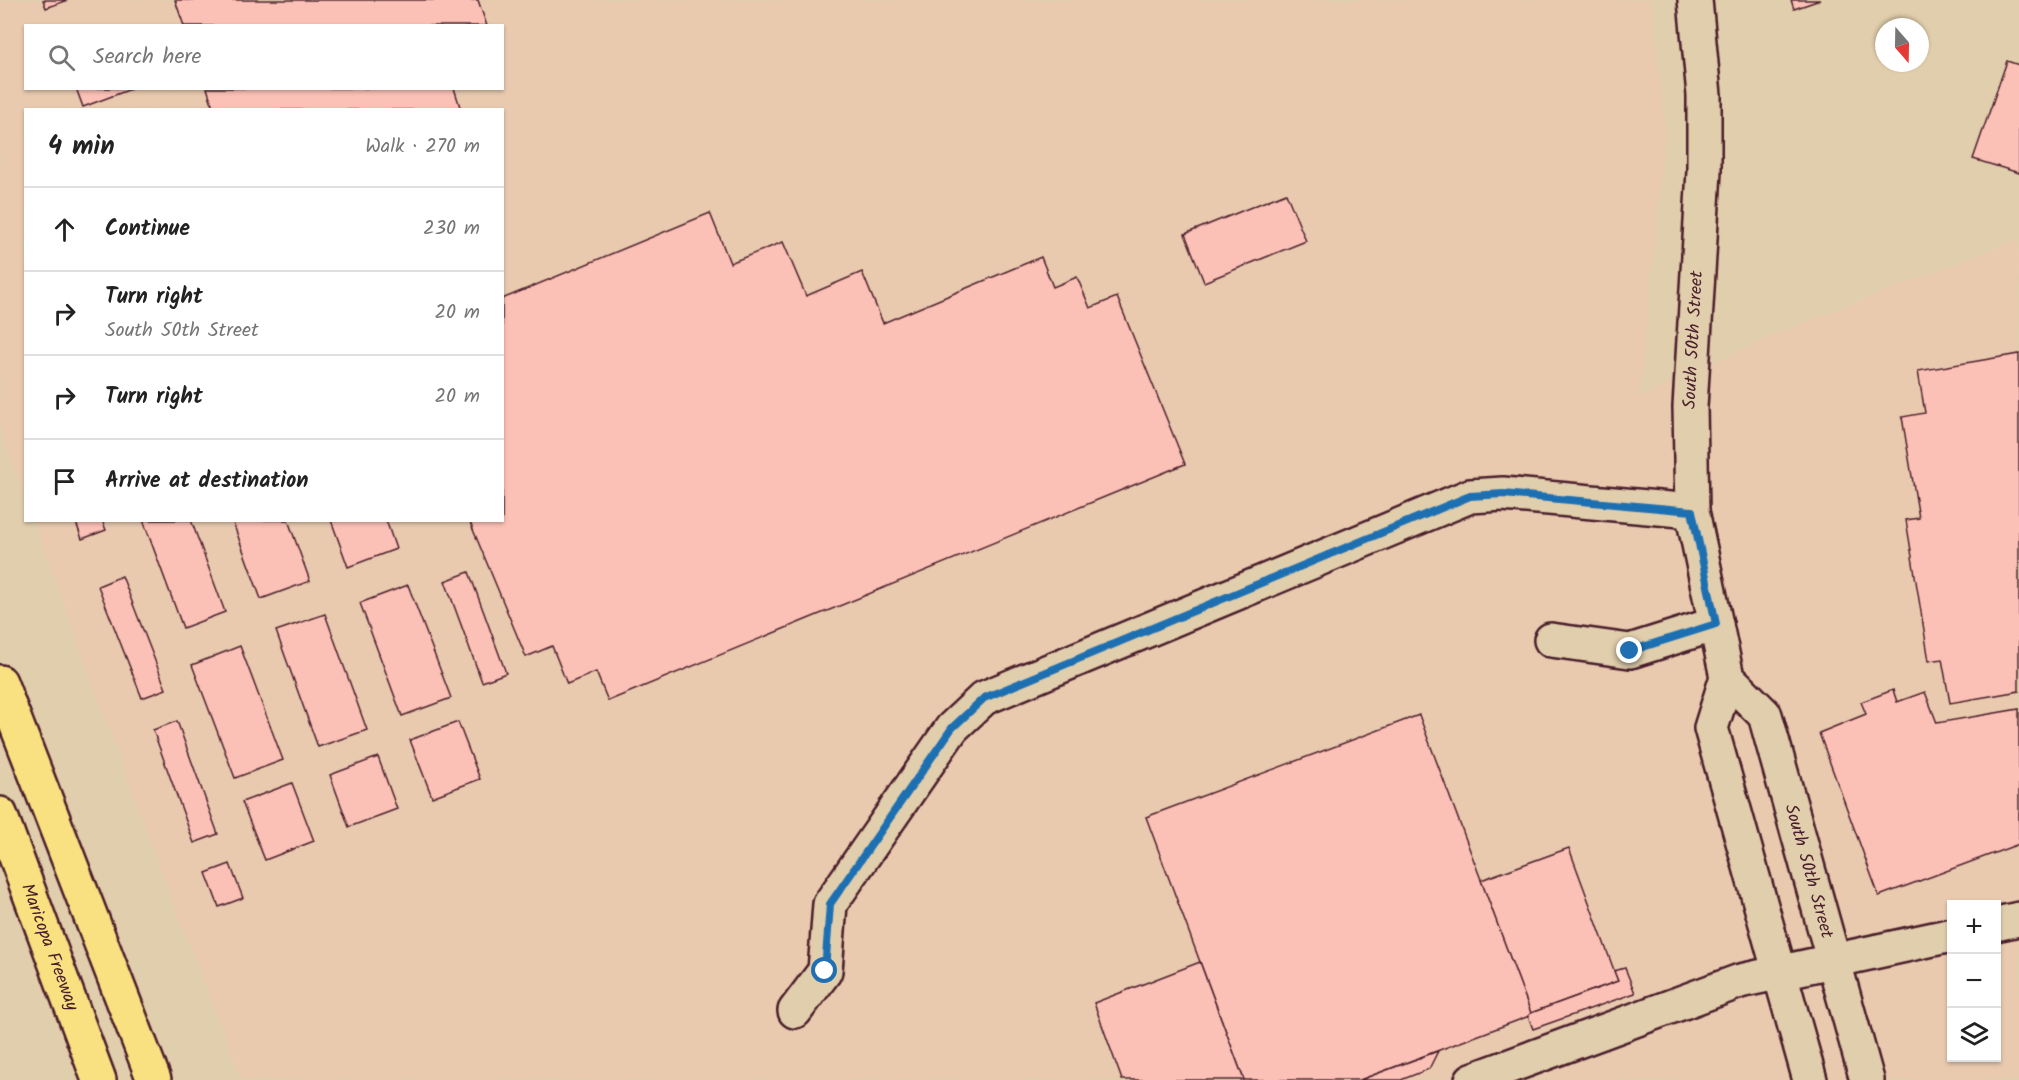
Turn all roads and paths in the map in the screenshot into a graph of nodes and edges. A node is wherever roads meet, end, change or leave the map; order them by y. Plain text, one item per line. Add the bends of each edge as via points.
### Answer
1 (1695, 0) edge
2 (1692, 511) junction
3 (1716, 624) junction
4 (1551, 640) dead end
5 (1727, 677) junction
6 (0, 682) edge
7 (0, 814) edge
8 (2019, 919) edge
9 (2001, 923) edge
10 (1947, 936) edge
11 (1835, 962) junction
12 (1780, 973) junction
13 (795, 1011) dead end
14 (99, 1080) edge
15 (154, 1080) edge
16 (1472, 1080) edge
17 (1810, 1080) edge
18 (1867, 1080) edge

1 - 2 street, South 50th Street via 1704,95 1704,149 1690,407
2 - 3 street, South 50th Street
2 - 13 street via 1503,494 1470,496 984,698 952,728 830,904 825,971
3 - 4 street via 1630,651
3 - 5 street, South 50th Street
5 - 11 street, South 50th Street via 1765,715
5 - 12 street, South 50th Street via 1711,728
6 - 15 highway
7 - 14 highway, Maricopa Freeway
8 - 9 street
10 - 11 street
11 - 12 street
11 - 18 street, South 50th Street
12 - 16 street via 1740,981
12 - 17 street, South 50th Street

